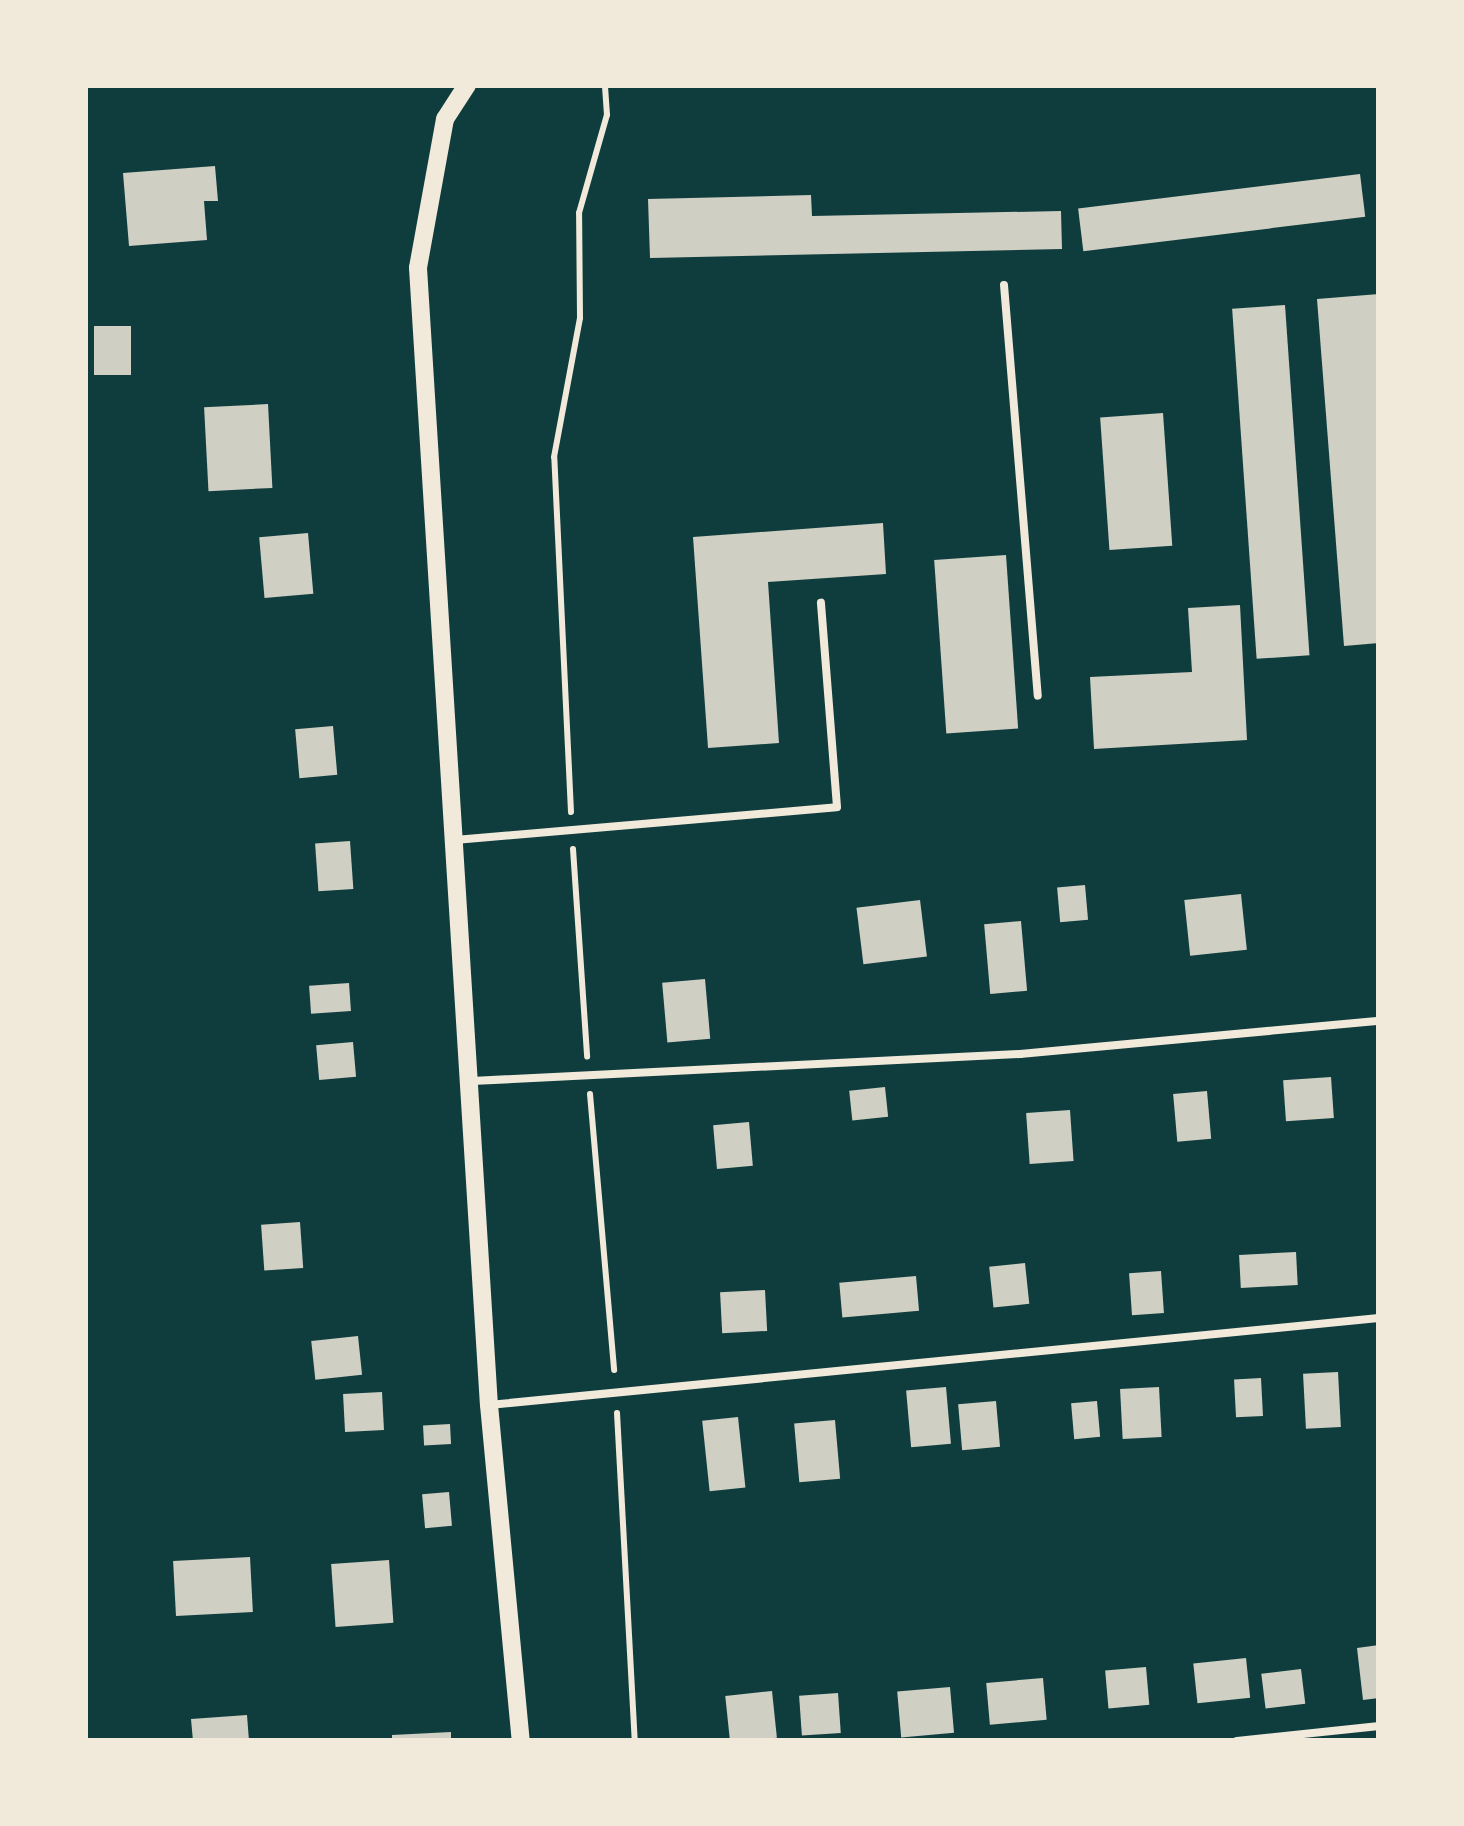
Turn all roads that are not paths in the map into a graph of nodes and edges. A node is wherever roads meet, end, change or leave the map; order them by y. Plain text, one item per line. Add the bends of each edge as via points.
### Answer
1 (467, 85) edge
2 (1004, 285) dead end
3 (822, 603) dead end
4 (1038, 696) dead end
5 (456, 840) junction
6 (1379, 1021) edge
7 (472, 1081) junction
8 (1379, 1318) edge
9 (489, 1405) junction
10 (1379, 1726) edge
11 (522, 1741) edge
12 (1237, 1741) edge

1 - 5 street via 444,119 418,268
2 - 4 lane
3 - 5 lane via 837,807
5 - 7 street
6 - 7 lane via 1020,1054
7 - 9 street
8 - 9 lane
9 - 11 street
10 - 12 lane

